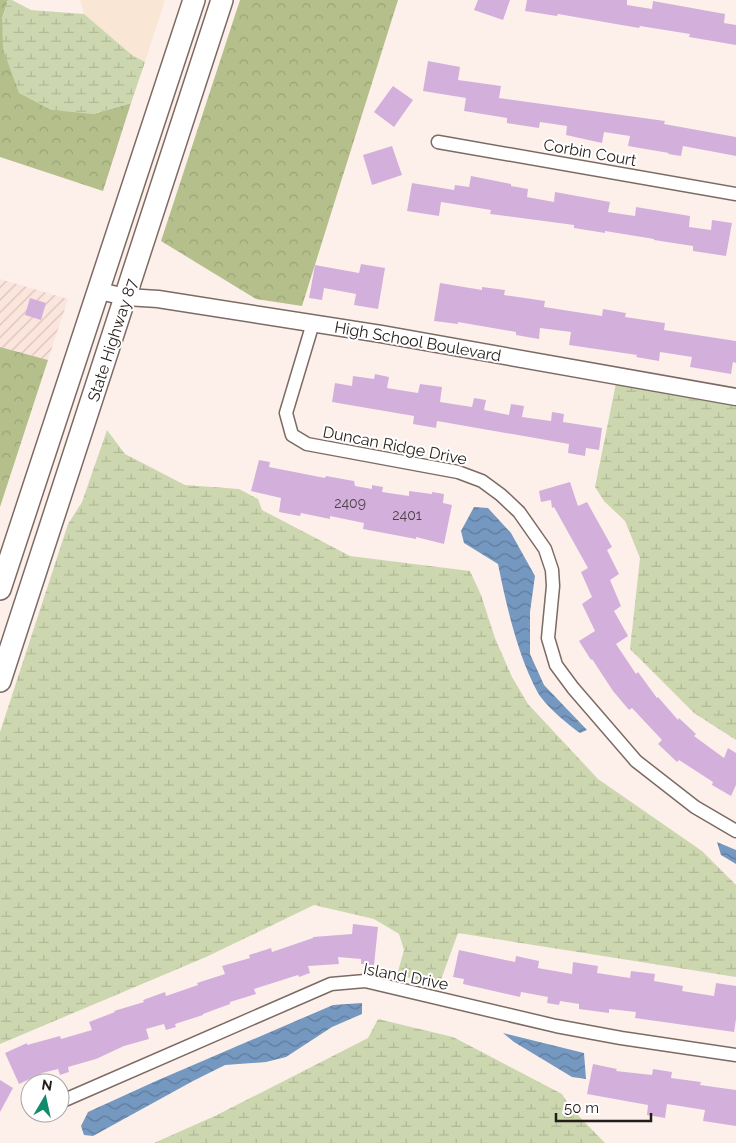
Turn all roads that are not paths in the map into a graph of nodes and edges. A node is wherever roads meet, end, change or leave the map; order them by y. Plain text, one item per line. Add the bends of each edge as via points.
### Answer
1 (194, 0) edge
2 (222, 0) edge
3 (438, 142) dead end
4 (736, 194) edge
5 (99, 291) junction
6 (126, 297) junction
7 (313, 323) junction
8 (736, 397) edge
9 (0, 589) edge
10 (0, 680) edge
11 (736, 831) edge
12 (736, 1055) edge
13 (70, 1098) edge

1 - 5 highway
2 - 6 highway, State Highway 87
3 - 4 street, Corbin Court
5 - 6 street, High School Boulevard
5 - 9 highway
6 - 7 street, High School Boulevard
6 - 10 highway, State Highway 87
7 - 8 street, High School Boulevard
7 - 11 street, Duncan Ridge Drive via 286,413 292,435 306,444 458,472 482,481 501,495 519,512 545,549 552,570 548,638 556,665 636,761 695,807
12 - 13 street, Island Drive via 556,1026 365,981 331,984

